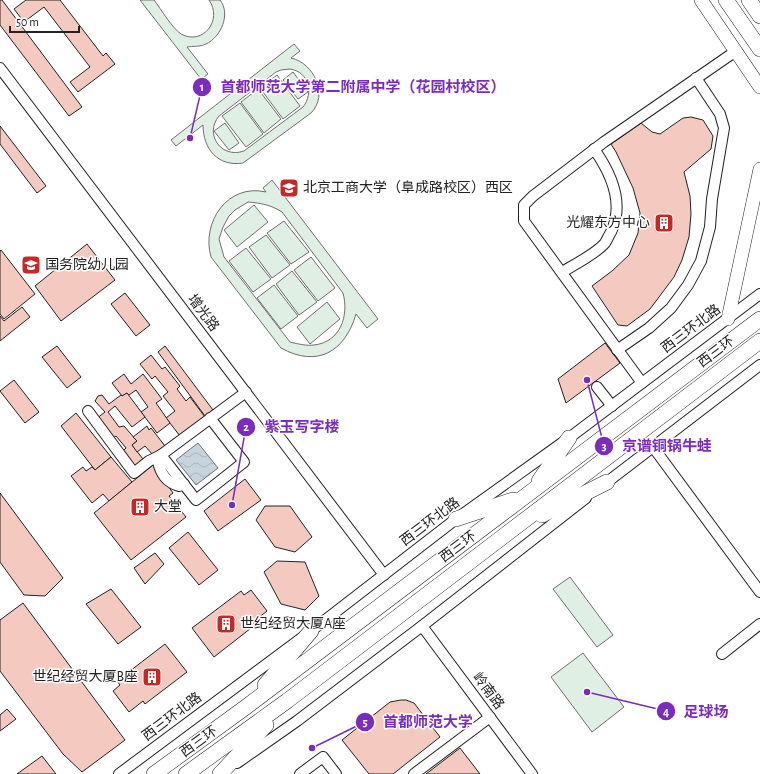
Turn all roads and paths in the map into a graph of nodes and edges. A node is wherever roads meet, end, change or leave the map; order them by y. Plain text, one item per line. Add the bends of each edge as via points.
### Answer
1 (726, 0) edge
2 (749, 0) edge
3 (703, 1) edge
4 (760, 16) edge
5 (760, 50) edge
6 (736, 51) junction
7 (0, 68) edge
8 (696, 78) junction
9 (760, 87) edge
10 (594, 149) junction
11 (760, 169) edge
12 (562, 272) junction
13 (760, 294) edge
14 (728, 319) junction
15 (760, 319) edge
16 (760, 341) edge
17 (617, 350) junction
18 (760, 365) edge
19 (642, 384) junction
20 (598, 387) dead end
21 (246, 392) junction
22 (612, 406) junction
23 (88, 411) dead end
24 (210, 418) junction
25 (569, 438) junction
26 (653, 447) junction
27 (162, 455) junction
28 (607, 482) junction
29 (528, 494) junction
30 (456, 519) junction
31 (507, 532) junction
32 (384, 575) junction
33 (760, 592) edge
34 (760, 624) edge
35 (422, 626) junction
36 (311, 631) junction
37 (722, 654) dead end
38 (287, 701) junction
39 (246, 707) junction
40 (490, 717) junction
41 (119, 774) edge
42 (154, 774) edge
43 (186, 774) edge
44 (221, 774) edge
45 (300, 774) edge
46 (336, 774) edge
47 (414, 774) edge
48 (532, 774) edge

1 - 5 highway
2 - 4 highway
3 - 6 main road
6 - 8 street
6 - 9 main road
7 - 21 street, 增光路
8 - 10 street
8 - 17 street via 720,114 724,128 710,226 701,261 671,308 649,328
10 - 12 street via 612,179 617,202 614,225 605,243
10 - 12 street via 524,205 524,221
11 - 14 main road
12 - 17 street
13 - 14 street, 西三环北路
14 - 19 street, 西三环北路
15 - 29 highway, 西三环
16 - 31 highway, 西三环
17 - 19 street
18 - 26 street
19 - 22 street, 西三环北路
20 - 22 street
21 - 24 street
21 - 32 street, 增光路
22 - 25 street, 西三环北路
23 - 27 street via 134,472
24 - 27 street
24 - 27 street via 244,462 196,500
25 - 29 highway
25 - 30 street, 西三环北路
26 - 28 street
26 - 33 street
28 - 31 highway
28 - 35 street
29 - 30 highway
29 - 39 highway, 西三环
30 - 32 street, 西三环北路
31 - 38 highway, 西三环
32 - 36 street, 西三环北路
34 - 37 street
35 - 40 street, 岭南路
35 - 44 street
36 - 39 highway
36 - 41 street, 西三环北路
38 - 43 highway, 西三环
38 - 44 highway
39 - 42 highway, 西三环
40 - 47 street
40 - 48 street, 岭南路
45 - 46 street via 323,757

